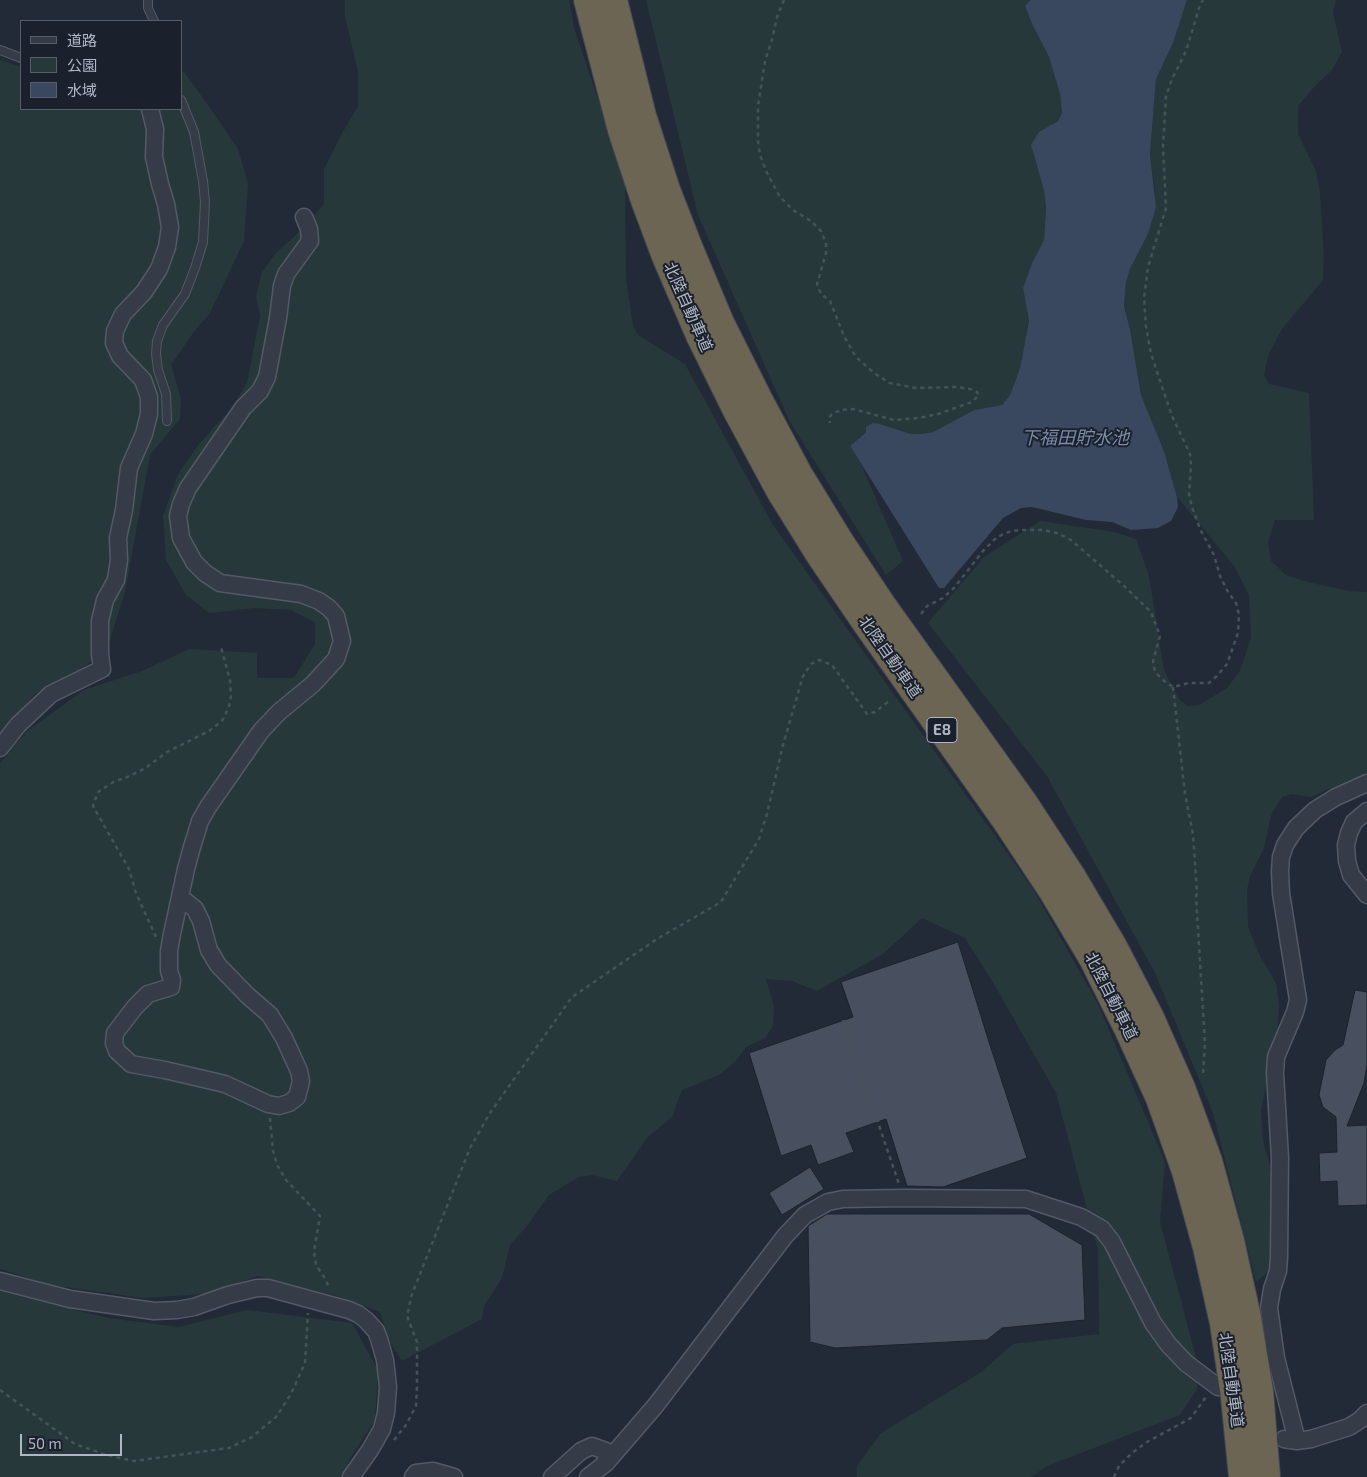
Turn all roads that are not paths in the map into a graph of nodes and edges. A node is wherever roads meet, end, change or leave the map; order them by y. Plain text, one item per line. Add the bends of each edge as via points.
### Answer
1 (148, 0) edge
2 (588, 0) edge
3 (613, 0) edge
4 (154, 20) edge
5 (0, 50) edge
6 (20, 58) edge
7 (182, 102) edge
8 (150, 110) edge
9 (304, 217) dead end
10 (167, 421) dead end
11 (0, 748) edge
12 (1367, 782) edge
13 (1367, 811) edge
14 (1367, 895) edge
15 (180, 897) junction
16 (0, 1281) edge
17 (1215, 1386) road end
18 (1367, 1413) edge
19 (606, 1463) junction
20 (351, 1477) edge
21 (413, 1477) edge
22 (454, 1477) edge
23 (552, 1477) edge
24 (588, 1477) edge
25 (1243, 1477) edge
26 (1266, 1477) edge

1 - 4 lane
2 - 25 highway, 北陸自動車道 / E8 via 622,130 645,200 700,335 737,410 780,490 821,556 1053,891 1093,958 1160,1098 1186,1171 1224,1323
3 - 26 highway, 北陸自動車道 / E8 via 642,116 666,190 688,249 758,400 839,541 1071,876 1150,1018 1181,1088 1208,1161 1247,1318 1259,1391
5 - 6 lane
7 - 10 lane via 194,132 203,181 203,242 185,294 163,325 157,341 156,354 166,394
8 - 11 street via 155,129 154,156 170,227 159,269 144,292 123,314 115,331 114,343 120,356 143,380 148,414 144,434 129,468 118,538 116,580 105,600 100,621 102,669 51,694 18,725
9 - 15 street via 310,241 286,274 282,286 267,377 188,488 178,516 181,538 194,562 205,573 220,583 301,594 319,601 336,616 342,641 336,659 261,731 208,807 200,821
12 - 18 street via 1315,810 1296,828 1281,857 1281,893 1298,1000 1276,1057 1279,1257 1269,1308 1290,1440 1311,1440 1348,1427
13 - 14 street via 1354,822 1346,845 1351,875
15 - 15 street via 195,909 218,965 278,1026 301,1082 297,1097 289,1103 268,1104 225,1084 130,1064 117,1051 115,1033 135,1007 148,994 171,987 169,951
16 - 20 street via 70,1299 154,1311 194,1307 228,1295 268,1288 348,1310 366,1320 376,1331 387,1373 386,1413 382,1429
17 - 19 street via 1168,1344 1112,1242 1102,1229 1081,1217 1026,1199 842,1199 828,1202 805,1215 779,1243 656,1405
19 - 23 street via 606,1450 592,1446 581,1451
19 - 24 street
21 - 22 street via 416,1473 433,1471

